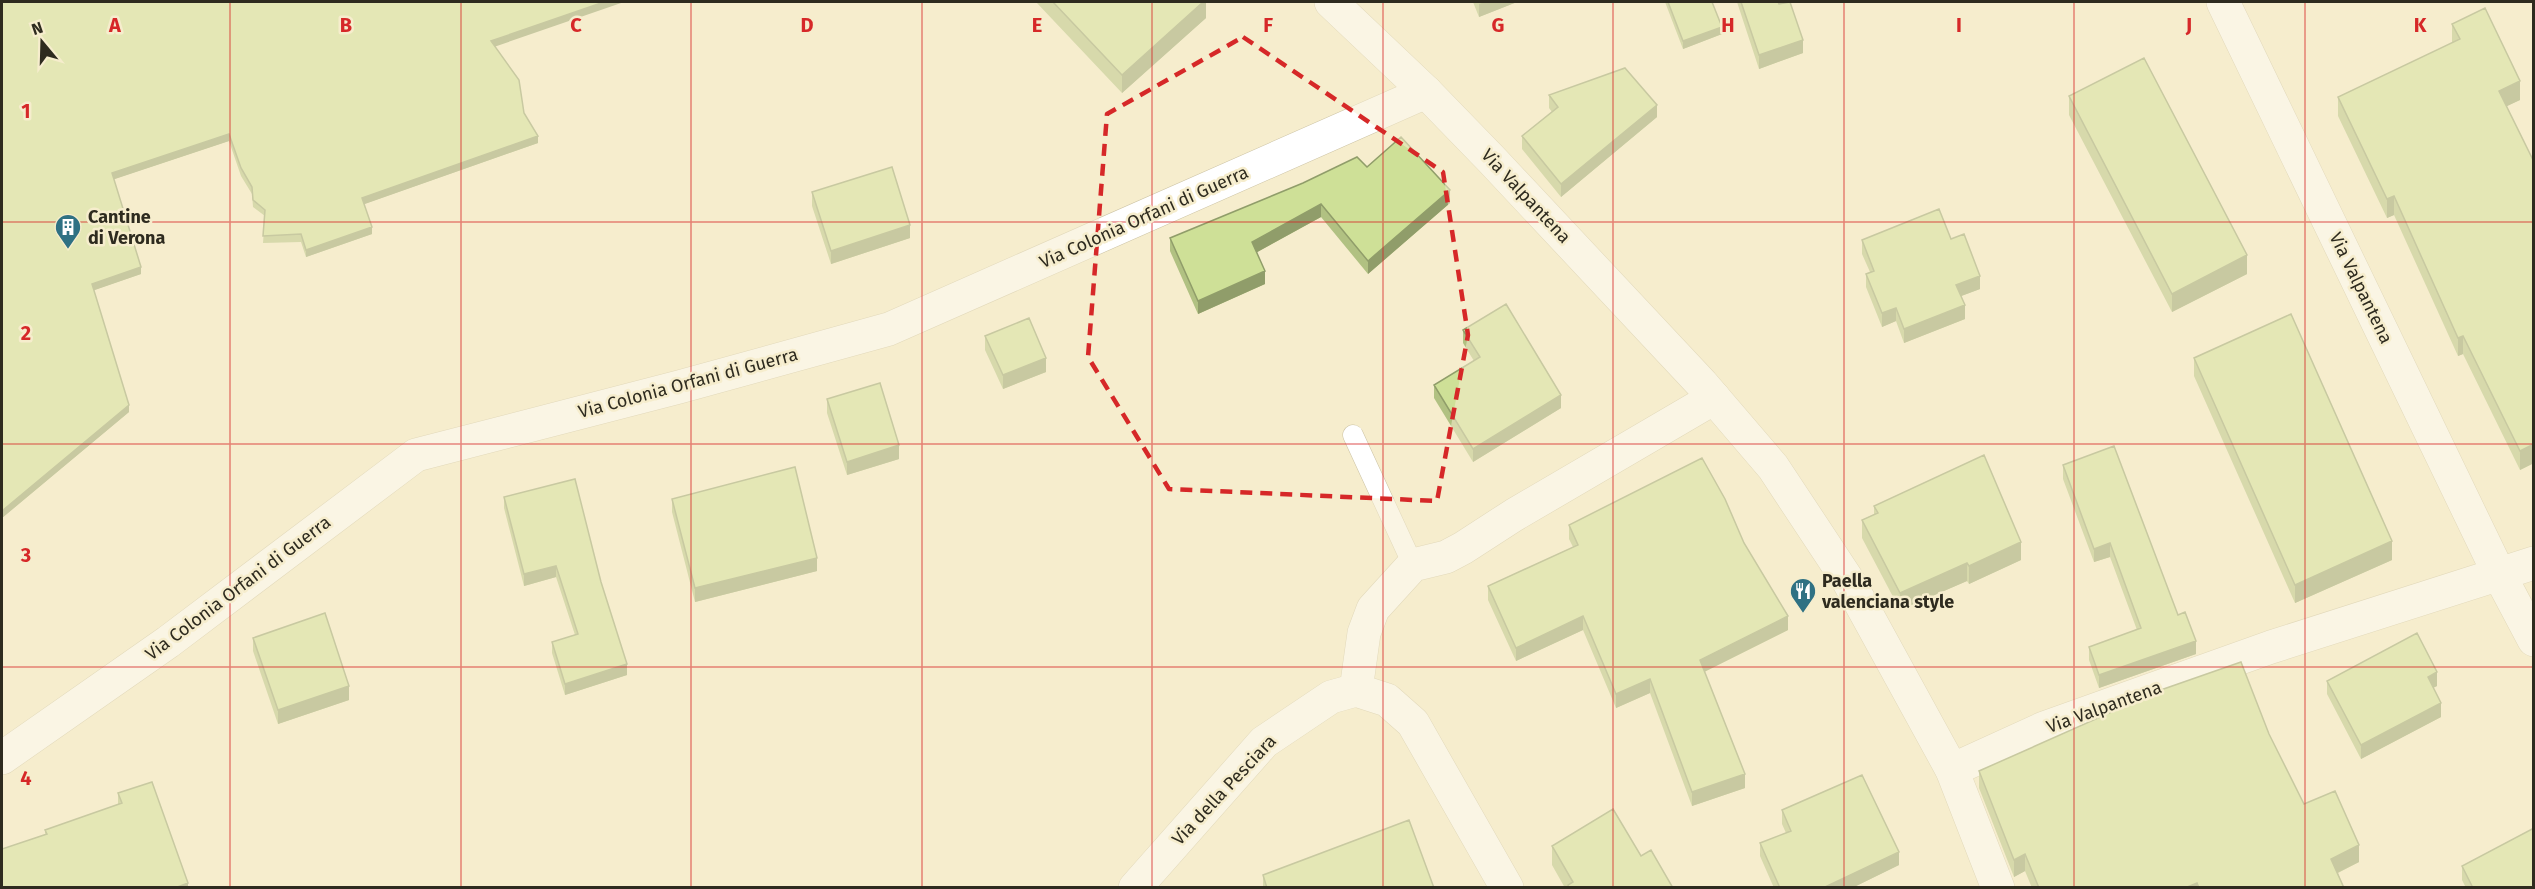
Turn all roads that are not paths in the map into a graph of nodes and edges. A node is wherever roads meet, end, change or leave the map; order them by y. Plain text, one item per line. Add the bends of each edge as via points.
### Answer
1 (1331, 2) edge
2 (2223, 2) edge
3 (1426, 92) junction
4 (1714, 398) junction
5 (1353, 435) dead end
6 (2534, 563) edge
7 (1413, 565) junction
8 (2499, 574) junction
9 (2534, 640) edge
10 (1356, 690) junction
11 (2, 758) edge
12 (1952, 770) junction
13 (1135, 888) edge
14 (1507, 888) edge
15 (1998, 888) edge

1 - 3 street, Via Valpantena
2 - 8 street, Via Valpantena
3 - 4 street, Via Valpantena
3 - 11 street, Via Colonia Orfani di Guerra via 888,329 416,455 168,642
4 - 7 street via 1463,548 1446,557
4 - 12 street, Via Valpantena via 1773,467 1849,582
5 - 7 lane
6 - 8 street, Via Valpantena
7 - 10 street via 1373,609 1364,633
8 - 9 street, Via Valpantena
8 - 12 street, Via Valpantena via 2271,647 2044,728
10 - 13 street, Via della Pesciara via 1331,697 1264,742
10 - 14 street via 1387,700 1413,723
12 - 15 street, Via Valpantena

